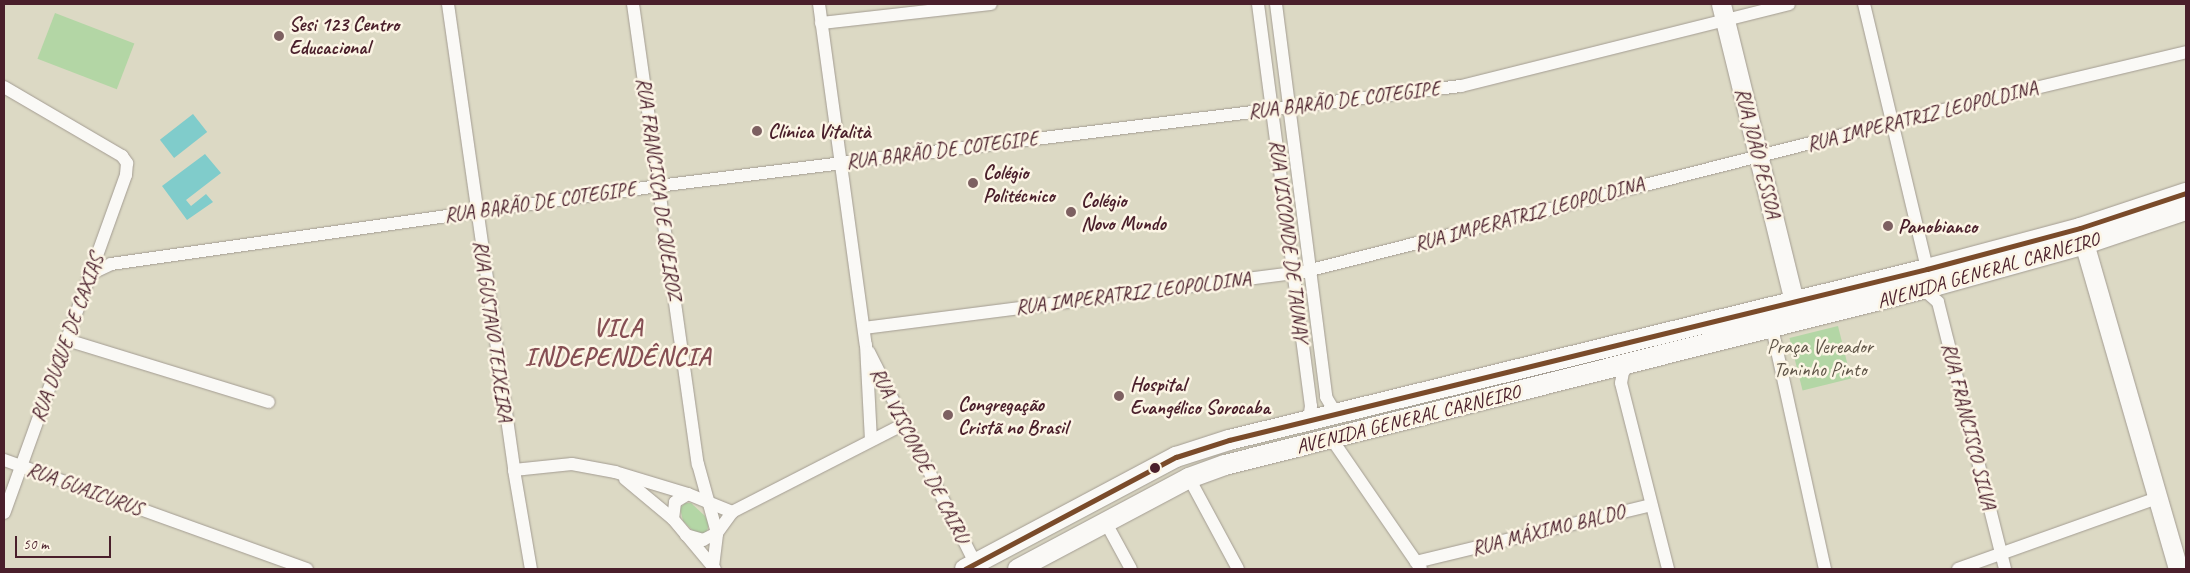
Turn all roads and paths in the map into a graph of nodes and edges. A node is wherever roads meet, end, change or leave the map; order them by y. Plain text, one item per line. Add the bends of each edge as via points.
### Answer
1 (448, 4) edge
2 (633, 4) edge
3 (819, 4) edge
4 (992, 4) edge
5 (1258, 4) edge
6 (1276, 4) edge
7 (1789, 4) edge
8 (1864, 4) edge
9 (1723, 12) edge
10 (821, 23) junction
11 (2186, 52) edge
12 (4, 87) edge
13 (1288, 106) junction
14 (1272, 108) junction
15 (1893, 122) junction
16 (1758, 156) junction
17 (841, 163) junction
18 (658, 186) junction
19 (2186, 193) edge
20 (2186, 210) edge
21 (476, 211) junction
22 (2082, 236) junction
23 (1927, 269) junction
24 (1309, 271) junction
25 (90, 274) junction
26 (1292, 274) junction
27 (1923, 289) junction
28 (1794, 302) junction
29 (1816, 316) junction
30 (864, 328) junction
31 (1772, 328) junction
32 (67, 340) junction
33 (866, 345) junction
34 (1630, 364) junction
35 (269, 402) dead end
36 (1335, 412) junction
37 (1309, 418) junction
38 (904, 424) junction
39 (1331, 438) junction
40 (872, 440) junction
41 (4, 460) edge
42 (698, 464) junction
43 (20, 466) junction
44 (514, 470) junction
45 (615, 472) junction
46 (1189, 478) junction
47 (688, 494) junction
48 (2157, 498) junction
49 (710, 504) junction
50 (1651, 505) junction
51 (4, 512) edge
52 (732, 512) junction
53 (673, 519) junction
54 (1106, 524) junction
55 (717, 533) junction
56 (686, 535) junction
57 (2001, 554) junction
58 (1418, 566) edge
59 (972, 567) edge
60 (306, 569) edge
61 (528, 569) edge
62 (709, 569) edge
63 (1018, 569) edge
64 (1131, 569) edge
65 (1238, 569) edge
66 (1668, 569) edge
67 (1825, 569) edge
68 (1958, 569) edge
69 (2005, 569) edge
70 (2178, 569) edge

1 - 21 street, RUA GUSTAVO TEIXEIRA
2 - 18 street, RUA FRANCISCA DE QUEIROZ
3 - 10 street, RUA VISCONDE DE CAIRU
4 - 10 street
5 - 14 street, RUA VISCONDE DE TAUNAY
6 - 13 street, RUA VISCONDE DE TAUNAY
7 - 9 street, RUA BARÃO DE COTEGIPE
8 - 15 street
9 - 13 street, RUA BARÃO DE COTEGIPE via 1461,86
9 - 16 street, RUA JOÃO PESSOA
10 - 17 street, RUA VISCONDE DE CAIRU
11 - 15 street, RUA IMPERATRIZ LEOPOLDINA
12 - 25 street, RUA DUQUE DE CAXIAS via 122,156 127,163 126,175
13 - 14 street, RUA BARÃO DE COTEGIPE
13 - 24 street, RUA VISCONDE DE TAUNAY
14 - 17 street, RUA BARÃO DE COTEGIPE
14 - 26 street, RUA VISCONDE DE TAUNAY
15 - 16 street, RUA IMPERATRIZ LEOPOLDINA
15 - 23 street
16 - 24 street, RUA IMPERATRIZ LEOPOLDINA
16 - 28 street, RUA JOÃO PESSOA
17 - 18 street, RUA BARÃO DE COTEGIPE
17 - 30 street, RUA VISCONDE DE CAIRU
18 - 21 street, RUA BARÃO DE COTEGIPE
18 - 42 street, RUA FRANCISCA DE QUEIROZ
19 - 22 main road, AVENIDA GENERAL CARNEIRO
20 - 22 main road, AVENIDA GENERAL CARNEIRO
21 - 25 street, RUA BARÃO DE COTEGIPE via 111,264
21 - 44 street, RUA GUSTAVO TEIXEIRA
22 - 23 main road, AVENIDA GENERAL CARNEIRO
22 - 27 main road, AVENIDA GENERAL CARNEIRO
22 - 48 street
23 - 28 main road, AVENIDA GENERAL CARNEIRO
24 - 26 street, RUA IMPERATRIZ LEOPOLDINA
24 - 36 street, RUA VISCONDE DE TAUNAY via 1327,400
25 - 32 street, RUA DUQUE DE CAXIAS
26 - 30 street, RUA IMPERATRIZ LEOPOLDINA
26 - 37 street, RUA VISCONDE DE TAUNAY via 1311,406
27 - 29 main road, AVENIDA GENERAL CARNEIRO
27 - 57 street, RUA FRANCISCO SILVA via 1938,302
28 - 29 street
28 - 36 main road, AVENIDA GENERAL CARNEIRO
29 - 31 main road, AVENIDA GENERAL CARNEIRO
30 - 33 street, RUA VISCONDE DE CAIRU
31 - 34 main road, AVENIDA GENERAL CARNEIRO
31 - 67 street
32 - 35 street
32 - 43 street, RUA DUQUE DE CAXIAS
33 - 38 street, RUA VISCONDE DE CAIRU
33 - 40 street, RUA VISCONDE DE CAIRU
34 - 39 main road, AVENIDA GENERAL CARNEIRO
34 - 50 street via 1623,372 1622,383
36 - 37 main road, AVENIDA GENERAL CARNEIRO
37 - 59 main road, AVENIDA GENERAL CARNEIRO via 1176,457
38 - 40 street
38 - 59 street, RUA VISCONDE DE CAIRU
39 - 46 main road, AVENIDA GENERAL CARNEIRO via 1224,465
39 - 58 street
40 - 52 street
41 - 43 street, RUA GUAICURUS
42 - 47 street, RUA FRANCISCA DE QUEIROZ via 696,480
42 - 49 street, RUA FRANCISCA DE QUEIROZ
43 - 51 street, RUA DUQUE DE CAXIAS
43 - 60 street, RUA GUAICURUS
44 - 45 street via 572,464
44 - 61 street, RUA GUSTAVO TEIXEIRA
45 - 47 street
45 - 53 street via 644,491
46 - 54 main road, AVENIDA GENERAL CARNEIRO
46 - 65 street
47 - 49 street
47 - 53 street via 675,502
48 - 57 street
48 - 70 street
49 - 52 street
49 - 55 street
50 - 58 street, RUA MÁXIMO BALDO
50 - 66 street
52 - 55 street
53 - 56 street
54 - 63 main road, AVENIDA GENERAL CARNEIRO
54 - 64 street
55 - 56 street via 703,540
55 - 62 street
56 - 62 street
57 - 68 street
57 - 69 street, RUA FRANCISCO SILVA

